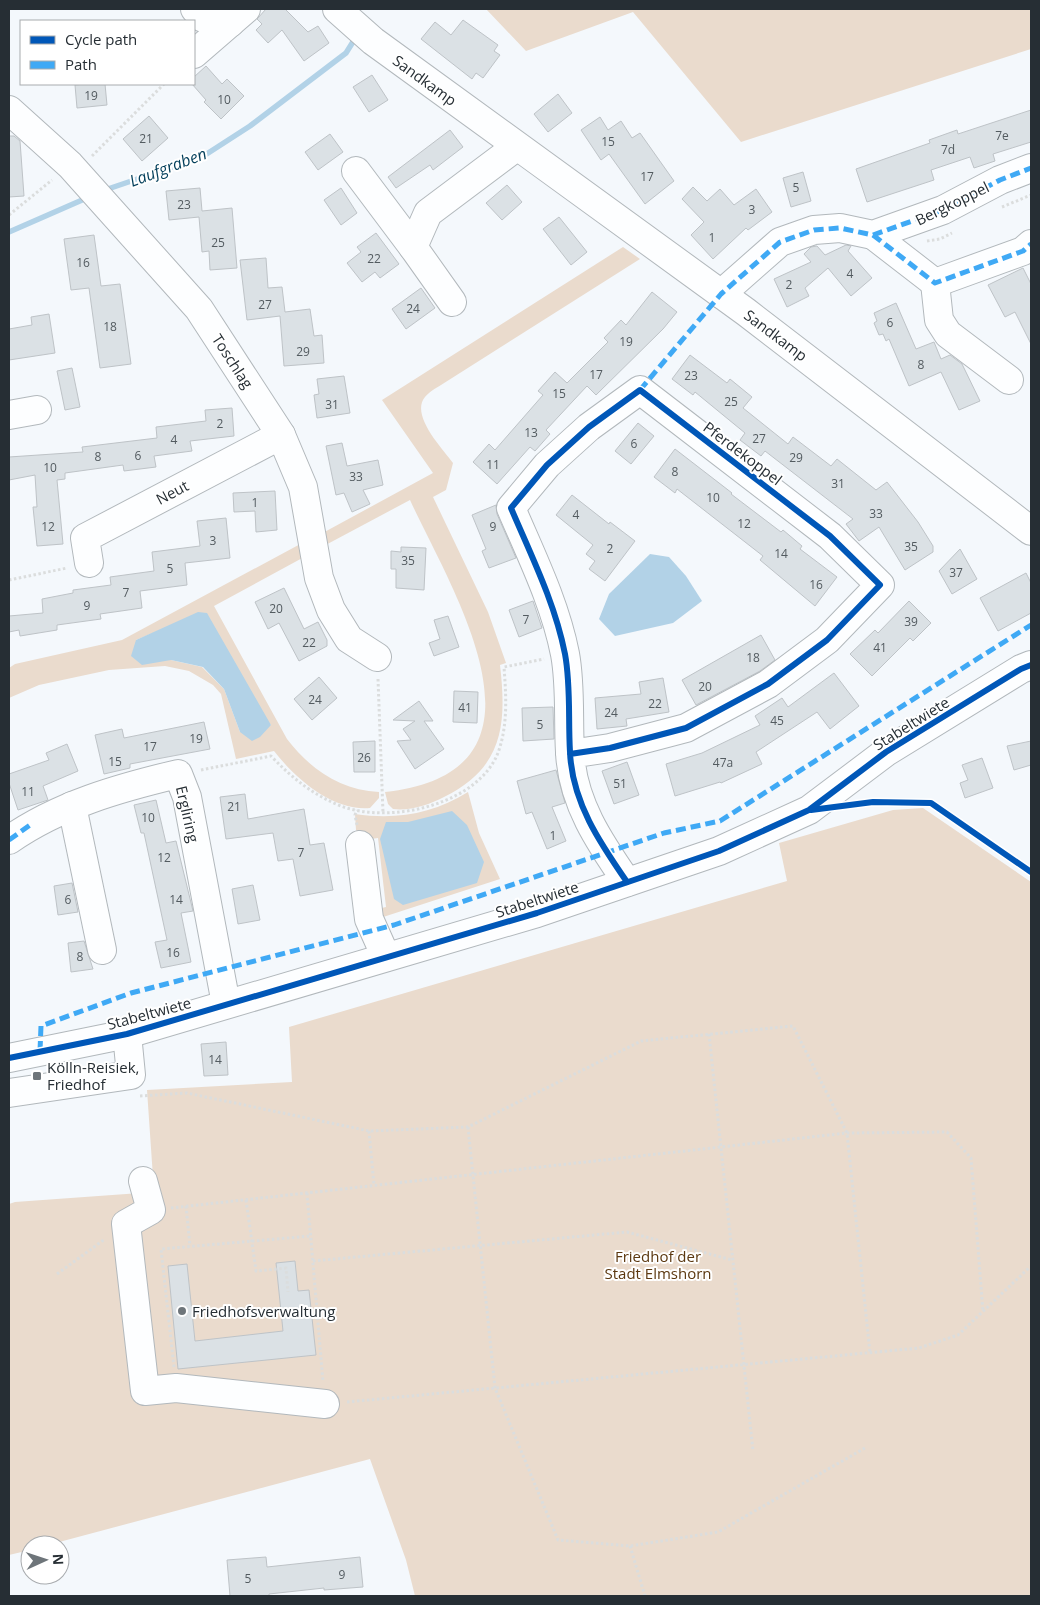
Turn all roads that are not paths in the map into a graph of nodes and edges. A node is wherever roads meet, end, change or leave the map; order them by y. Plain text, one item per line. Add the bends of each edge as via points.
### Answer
1 (195, 9) edge
2 (337, 9) edge
3 (238, 16) edge
4 (195, 53) edge
5 (9, 110) edge
6 (516, 147) junction
7 (1031, 168) edge
8 (356, 171) dead end
9 (873, 235) junction
10 (413, 247) junction
11 (1029, 251) edge
12 (935, 283) junction
13 (721, 294) junction
14 (452, 302) dead end
15 (1010, 380) dead end
16 (37, 410) dead end
17 (9, 415) edge
18 (281, 435) junction
19 (1031, 531) edge
20 (89, 563) road end
21 (377, 657) road end
22 (1031, 665) edge
23 (570, 754) junction
24 (72, 806) junction
25 (9, 840) edge
26 (360, 845) dead end
27 (627, 882) junction
28 (102, 950) dead end
29 (386, 957) junction
30 (226, 1004) junction
31 (126, 1034) junction
32 (9, 1058) edge
33 (9, 1093) edge
34 (143, 1182) dead end
35 (325, 1404) road end

1 - 3 street via 203,18
2 - 6 street, Sandkamp via 372,41
3 - 4 street
5 - 18 street, Toschlag via 84,181 199,309
6 - 10 street via 428,213
6 - 13 street, Sandkamp
7 - 9 street, Bergkoppel via 935,213
8 - 10 street
9 - 12 street
9 - 13 street via 840,228 814,230 780,242
10 - 14 street
11 - 12 street
12 - 15 street via 939,320 948,334
13 - 19 street, Sandkamp
16 - 17 street
18 - 20 street, Neut via 85,538
18 - 21 street, Toschlag via 303,487 319,578 331,610 349,639
22 - 27 street, Stabeltwiete via 886,752 809,810 719,851
23 - 23 street, Pferdekoppel via 610,748 686,728 768,684 827,640 880,585 830,536 640,390 589,427 547,465 511,508 557,621 565,655 570,703
23 - 27 street, Pferdekoppel via 574,783 586,818
24 - 25 street, Ergliring via 30,825
24 - 28 street
24 - 30 street, Ergliring via 132,785 178,774 187,797
26 - 29 street via 366,907
27 - 29 street, Stabeltwiete via 537,913
29 - 30 street, Stabeltwiete
30 - 31 street, Stabeltwiete
31 - 32 street, Stabeltwiete
31 - 33 street via 131,1075
34 - 35 street via 151,1210 126,1224 145,1391 176,1388

